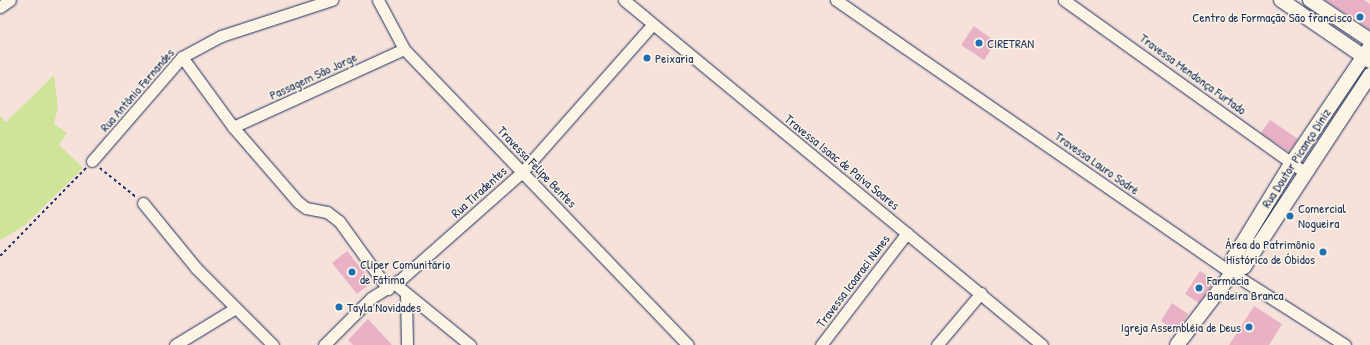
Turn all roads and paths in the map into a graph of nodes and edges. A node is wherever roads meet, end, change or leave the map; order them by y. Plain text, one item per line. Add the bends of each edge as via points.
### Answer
1 (10, 0) edge
2 (332, 0) edge
3 (378, 0) edge
4 (624, 0) edge
5 (836, 0) edge
6 (1064, 0) edge
7 (1281, 0) edge
8 (1310, 0) edge
9 (637, 5) edge
10 (0, 7) edge
11 (652, 25) junction
12 (1370, 40) edge
13 (404, 49) junction
14 (1368, 54) edge
15 (182, 57) junction
16 (1370, 75) edge
17 (233, 127) junction
18 (92, 161) junction
19 (1291, 164) junction
20 (522, 172) junction
21 (1304, 172) junction
22 (143, 203) joint
23 (907, 233) junction
24 (0, 256) edge
25 (1232, 273) junction
26 (391, 286) junction
27 (981, 293) junction
28 (406, 296) junction
29 (234, 309) junction
30 (175, 345) edge
31 (273, 345) edge
32 (324, 345) edge
33 (407, 345) edge
34 (470, 345) edge
35 (688, 345) edge
36 (821, 345) edge
37 (937, 345) edge
38 (1042, 345) edge
39 (1177, 345) edge
40 (1345, 345) edge

1 - 10 street
2 - 15 street, Rua Antônio Fernandes via 221,36
3 - 13 street, Travessa Felipe Bentes
4 - 9 street, Travessa Isaac de Paiva Soares
5 - 25 street, Travessa Lauro Sodré
6 - 19 street, Travessa Mendonça Furtado via 1208,100
7 - 14 street
8 - 12 street
9 - 11 street, Travessa Isaac de Paiva Soares
11 - 20 street, Rua Tiradentes
11 - 23 street, Travessa Isaac de Paiva Soares
13 - 17 street, Passagem São Jorge
13 - 20 street, Travessa Felipe Bentes
14 - 19 street, Rua Doutor Picanço Diniz
15 - 17 street
15 - 18 street, Rua Antônio Fernandes
16 - 21 street, Rua Doutor Picanço Diniz
17 - 26 street via 303,207 327,212 348,230
18 - 22 path
18 - 24 path
19 - 21 street, Travessa Mendonça Furtado
19 - 25 street, Rua Doutor Picanço Diniz via 1233,259
20 - 26 street, Rua Tiradentes
20 - 35 street, Travessa Felipe Bentes
21 - 25 street, Rua Doutor Picanço Diniz via 1244,267
22 - 29 street
23 - 27 street, Travessa Isaac de Paiva Soares
23 - 36 street, Travessa Icoaraci Nunes
25 - 39 street, Rua Doutor Picanço Diniz
25 - 40 street, Travessa Lauro Sodré
26 - 28 street
26 - 32 street, Rua Tiradentes via 371,298
27 - 37 street
27 - 38 street, Travessa Isaac de Paiva Soares
28 - 33 street
28 - 34 street
29 - 30 street
29 - 31 street

